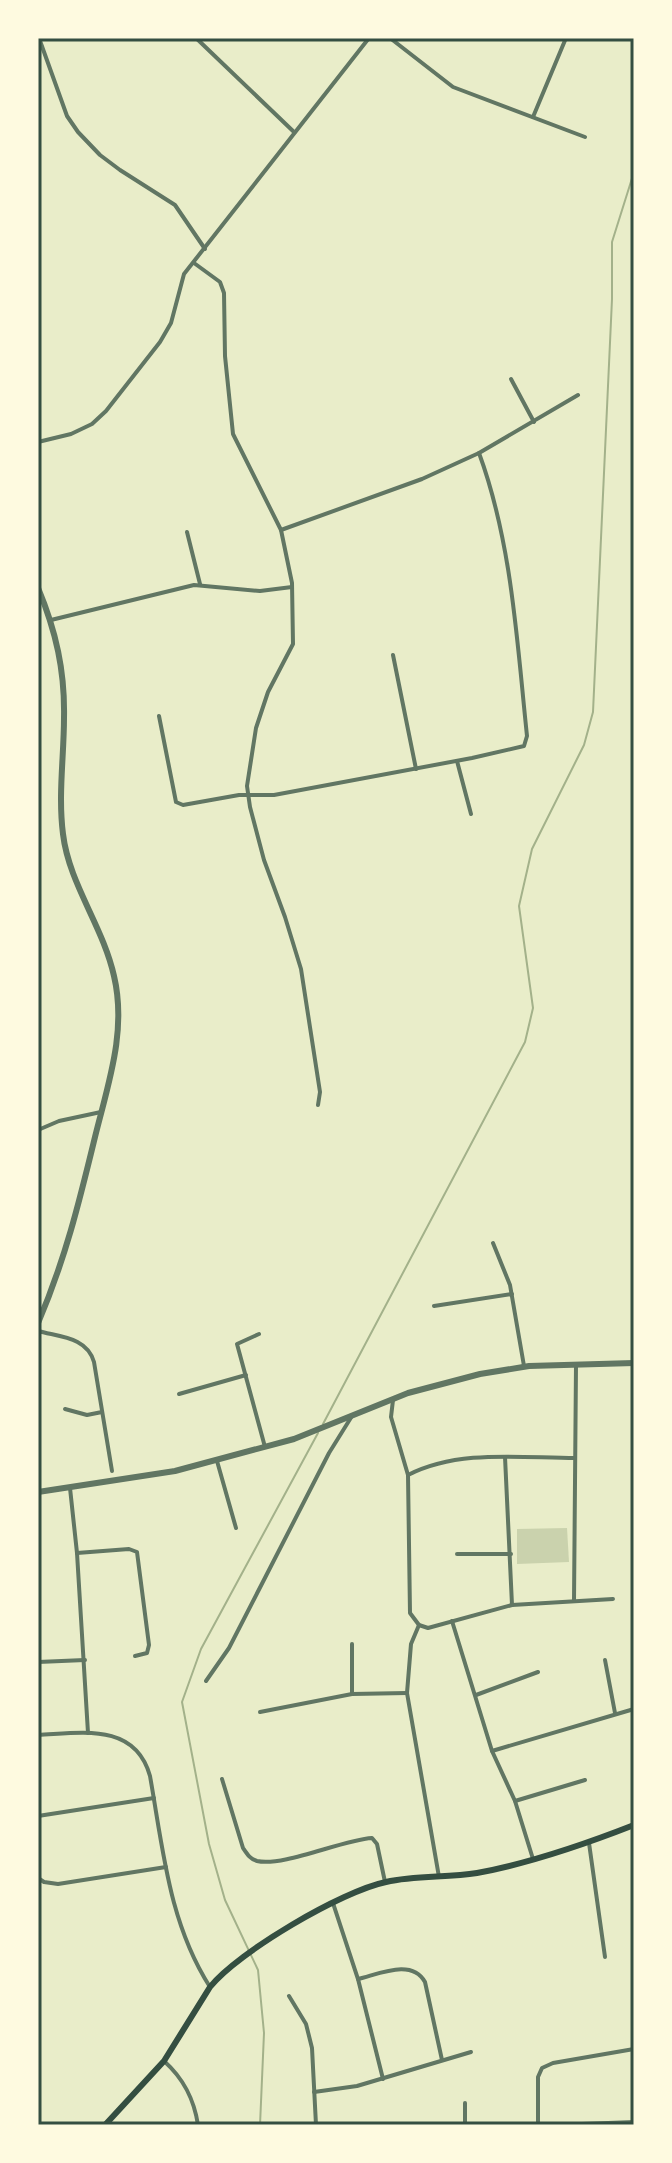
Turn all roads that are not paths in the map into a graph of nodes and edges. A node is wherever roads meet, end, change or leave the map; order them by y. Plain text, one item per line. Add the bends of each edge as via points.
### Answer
1 (39, 38) edge
2 (196, 38) edge
3 (369, 38) edge
4 (390, 38) edge
5 (566, 38) edge
6 (533, 118) junction
7 (294, 132) junction
8 (585, 137) dead end
9 (205, 249) junction
10 (194, 263) junction
11 (511, 379) dead end
12 (578, 395) dead end
13 (534, 422) junction
14 (38, 442) edge
15 (479, 453) junction
16 (281, 530) junction
17 (187, 532) dead end
18 (200, 585) junction
19 (292, 587) junction
20 (38, 588) edge
21 (51, 620) junction
22 (393, 655) dead end
23 (159, 716) dead end
24 (457, 761) junction
25 (416, 769) junction
26 (248, 794) junction
27 (471, 814) dead end
28 (318, 1105) dead end
29 (101, 1112) junction
30 (38, 1130) edge
31 (493, 1243) dead end
32 (512, 1294) junction
33 (434, 1306) dead end
34 (38, 1323) edge
35 (38, 1331) edge
36 (259, 1334) dead end
37 (576, 1363) junction
38 (634, 1363) edge
39 (524, 1366) junction
40 (246, 1375) junction
41 (179, 1394) dead end
42 (393, 1400) junction
43 (65, 1409) dead end
44 (102, 1412) junction
45 (349, 1418) junction
46 (265, 1447) junction
47 (505, 1457) junction
48 (575, 1458) junction
49 (217, 1460) junction
50 (112, 1471) dead end
51 (408, 1475) junction
52 (70, 1488) junction
53 (38, 1492) edge
54 (236, 1528) dead end
55 (77, 1553) junction
56 (457, 1554) dead end
57 (511, 1554) junction
58 (613, 1599) dead end
59 (573, 1601) junction
60 (512, 1605) junction
61 (452, 1621) junction
62 (419, 1625) junction
63 (352, 1644) dead end
64 (135, 1656) dead end
65 (85, 1660) junction
66 (605, 1660) dead end
67 (38, 1662) edge
68 (538, 1672) dead end
69 (206, 1681) dead end
70 (407, 1693) junction
71 (352, 1694) junction
72 (476, 1695) junction
73 (634, 1709) edge
74 (260, 1712) dead end
75 (615, 1713) junction
76 (88, 1733) junction
77 (38, 1735) edge
78 (492, 1751) junction
79 (222, 1779) dead end
80 (585, 1780) dead end
81 (154, 1798) junction
82 (515, 1801) junction
83 (38, 1816) edge
84 (634, 1825) edge
85 (589, 1843) junction
86 (533, 1859) junction
87 (166, 1867) junction
88 (439, 1877) junction
89 (38, 1878) edge
90 (385, 1882) junction
91 (333, 1903) junction
92 (605, 1957) dead end
93 (358, 1979) junction
94 (210, 1987) junction
95 (289, 1996) dead end
96 (634, 2049) edge
97 (471, 2052) dead end
98 (442, 2060) junction
99 (164, 2061) junction
100 (383, 2079) junction
101 (314, 2092) junction
102 (465, 2103) dead end
103 (634, 2122) edge
104 (105, 2125) edge
105 (198, 2125) edge
106 (316, 2125) edge
107 (465, 2125) edge
108 (538, 2125) edge
109 (556, 2125) edge

1 - 9 street via 67,116 78,132 110,163 175,205
2 - 7 street
3 - 7 street
4 - 6 street via 453,87
5 - 6 street
6 - 8 street
7 - 9 street
9 - 10 street
10 - 14 street via 184,274 171,323 160,342 106,411 71,434
10 - 16 street via 220,282 224,293 233,434
11 - 13 street
12 - 13 street
13 - 15 street
15 - 16 street
15 - 24 street via 497,509 515,616 527,742
16 - 19 street
17 - 18 street
18 - 19 street via 260,591
18 - 21 street
19 - 26 street via 293,644 256,728
20 - 21 street
21 - 29 street via 63,681 65,850 107,949 121,1009
22 - 25 street
23 - 26 street via 178,804
24 - 25 street
24 - 27 street
25 - 26 street via 274,795
26 - 28 street via 301,969
29 - 30 street
29 - 34 street via 61,1269
31 - 32 street
32 - 33 street
32 - 39 street
35 - 44 street via 89,1349
36 - 40 street via 237,1344
37 - 38 street
37 - 39 street
37 - 48 street
39 - 42 street via 433,1385
40 - 41 street
40 - 46 street
42 - 45 street
42 - 51 street via 391,1417
43 - 44 street via 87,1415
44 - 50 street
45 - 46 street
45 - 69 street via 229,1648
46 - 49 street
47 - 48 street
47 - 51 street via 446,1461
47 - 57 street
48 - 59 street
49 - 52 street
49 - 54 street
51 - 62 street via 410,1613
52 - 53 street
52 - 55 street
55 - 64 street via 137,1552 149,1650
55 - 65 street
56 - 57 street
57 - 60 street
58 - 59 street
59 - 60 street
60 - 61 street
61 - 62 street via 428,1628
61 - 72 street
62 - 70 street via 411,1644
63 - 71 street
65 - 67 street
65 - 76 street
66 - 75 street
68 - 72 street
70 - 71 street
70 - 88 street
71 - 74 street
72 - 78 street
73 - 75 street
75 - 78 street
76 - 77 street
76 - 81 street via 119,1738 133,1747 145,1762
78 - 82 street
79 - 90 street via 250,1858 287,1858 372,1838
80 - 82 street
81 - 83 street
81 - 87 street
82 - 86 street
84 - 85 main road
85 - 86 main road
85 - 92 street
86 - 88 main road
87 - 89 street via 58,1884
87 - 94 street via 178,1924
88 - 90 main road
90 - 91 main road
91 - 93 street
91 - 94 main road via 232,1965
93 - 98 street via 407,1968 420,1974
93 - 100 street
94 - 99 main road
95 - 101 street via 306,2024
96 - 108 street via 542,2068
97 - 98 street
98 - 100 street
99 - 104 main road
99 - 105 street via 193,2101
100 - 101 street
101 - 106 street
102 - 107 street
103 - 109 street

